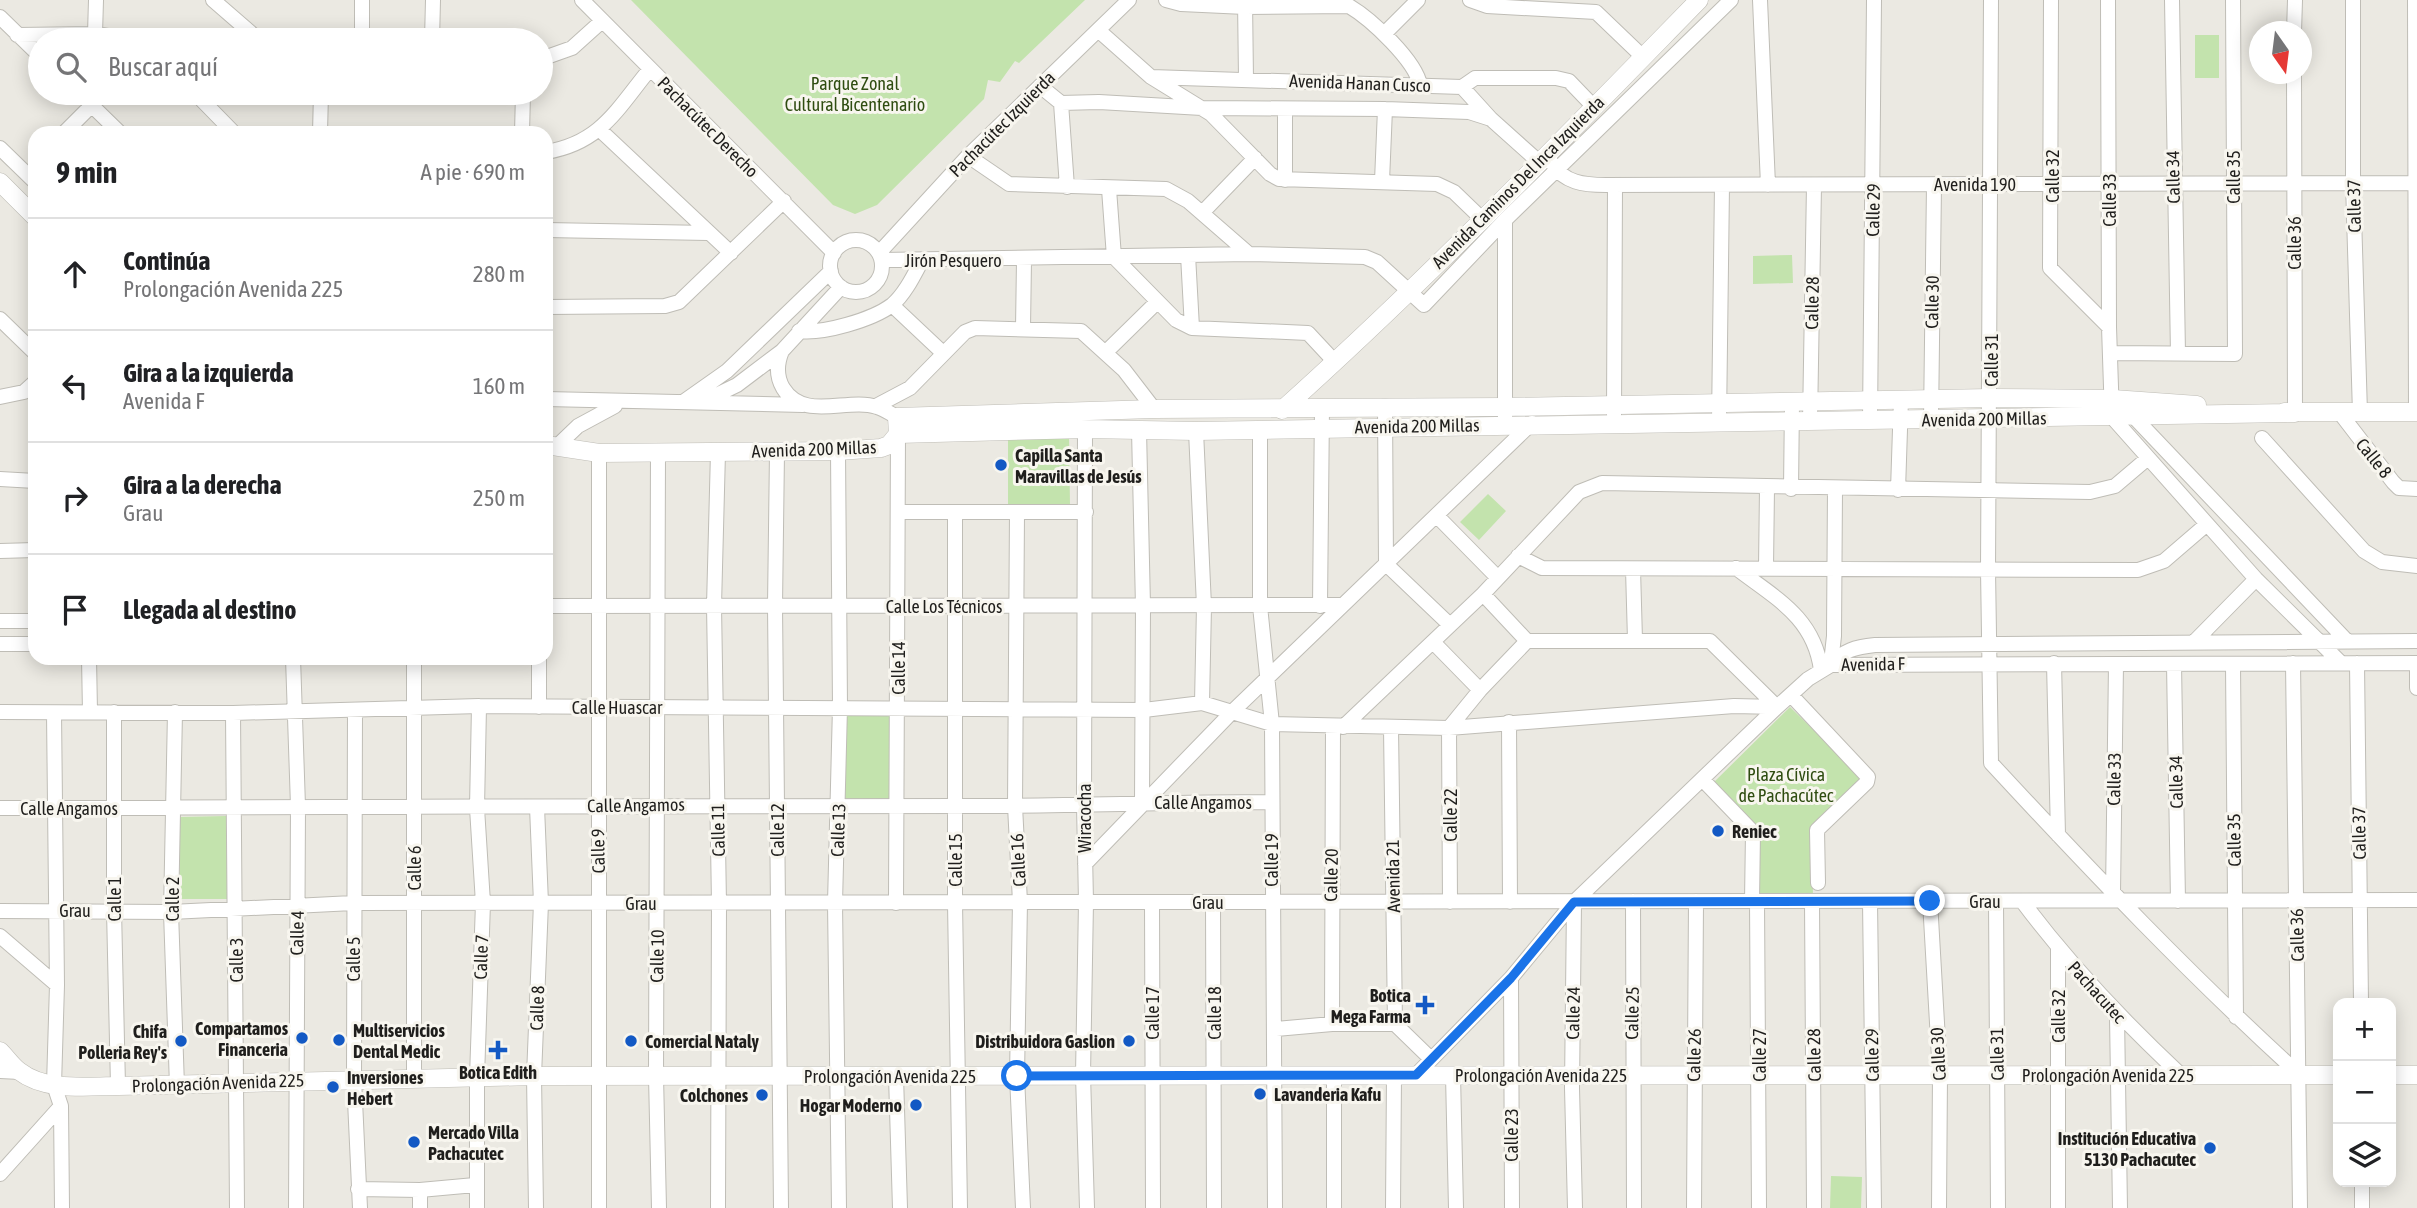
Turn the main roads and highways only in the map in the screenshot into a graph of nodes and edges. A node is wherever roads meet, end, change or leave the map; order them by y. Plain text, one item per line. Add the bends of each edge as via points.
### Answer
1 (1699, 0) edge
2 (0, 182) edge
3 (28, 210) edge
4 (1284, 408) junction
5 (2112, 408) junction
6 (2416, 412) edge
7 (2295, 413) junction
8 (1505, 416) junction
9 (897, 426) junction
10 (1260, 429) junction
11 (553, 447) edge
12 (0, 1051) edge
13 (2417, 1074) edge
14 (2333, 1075) edge
15 (2396, 1075) edge

1 - 4 main road, Avenida Caminos Del Inca Izquierda
2 - 3 main road
4 - 8 main road via 1385,406
4 - 9 main road via 1154,409
4 - 10 main road, Avenida Caminos Del Inca Izquierda
5 - 7 main road, Avenida 200 Millas
5 - 7 main road, Avenida 200 Millas via 2134,417
5 - 8 main road, Avenida 200 Millas via 1991,418 1801,422 1532,423
5 - 8 main road, Avenida 200 Millas via 1990,398 1901,399 1549,406
6 - 7 main road, Avenida 200 Millas
8 - 10 main road, Avenida 200 Millas via 1385,427
9 - 10 main road, Avenida 200 Millas
9 - 11 main road, Avenida 200 Millas via 889,445 838,451 599,453
12 - 14 main road, Prolongación Avenida 225 via 20,1072 54,1085 118,1086 534,1076
13 - 15 main road

